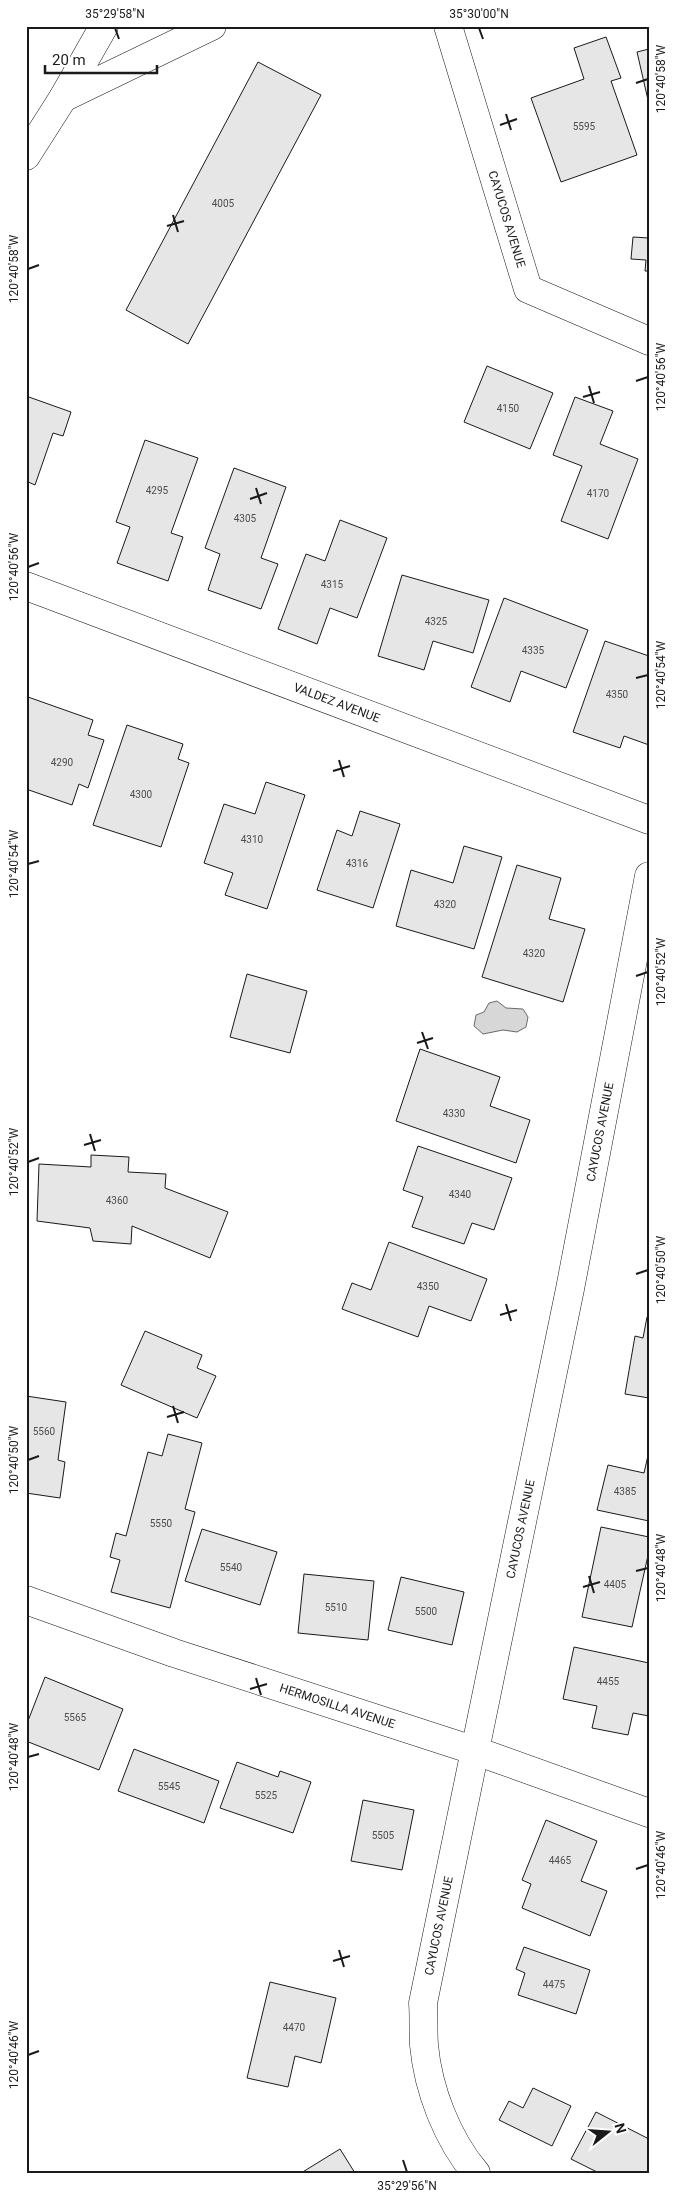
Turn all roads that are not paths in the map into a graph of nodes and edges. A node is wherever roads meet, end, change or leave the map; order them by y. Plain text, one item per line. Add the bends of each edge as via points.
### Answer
1 (104, 26) edge
2 (212, 26) edge
3 (448, 26) edge
4 (63, 98) junction
5 (26, 156) edge
6 (649, 341) edge
7 (26, 586) edge
8 (649, 820) edge
9 (649, 876) edge
10 (26, 1600) edge
11 (476, 1751) junction
12 (649, 1813) edge
13 (476, 2173) edge

1 - 4 street
2 - 4 street
3 - 6 street, CAYUCOS AVENUE via 528,289
4 - 5 street
7 - 8 street, VALDEZ AVENUE
9 - 11 street, CAYUCOS AVENUE via 570,1289
10 - 11 street, HERMOSILLA AVENUE via 174,1654
11 - 12 street, HERMOSILLA AVENUE
11 - 13 street, CAYUCOS AVENUE via 424,2003 424,2046 433,2088 448,2128

